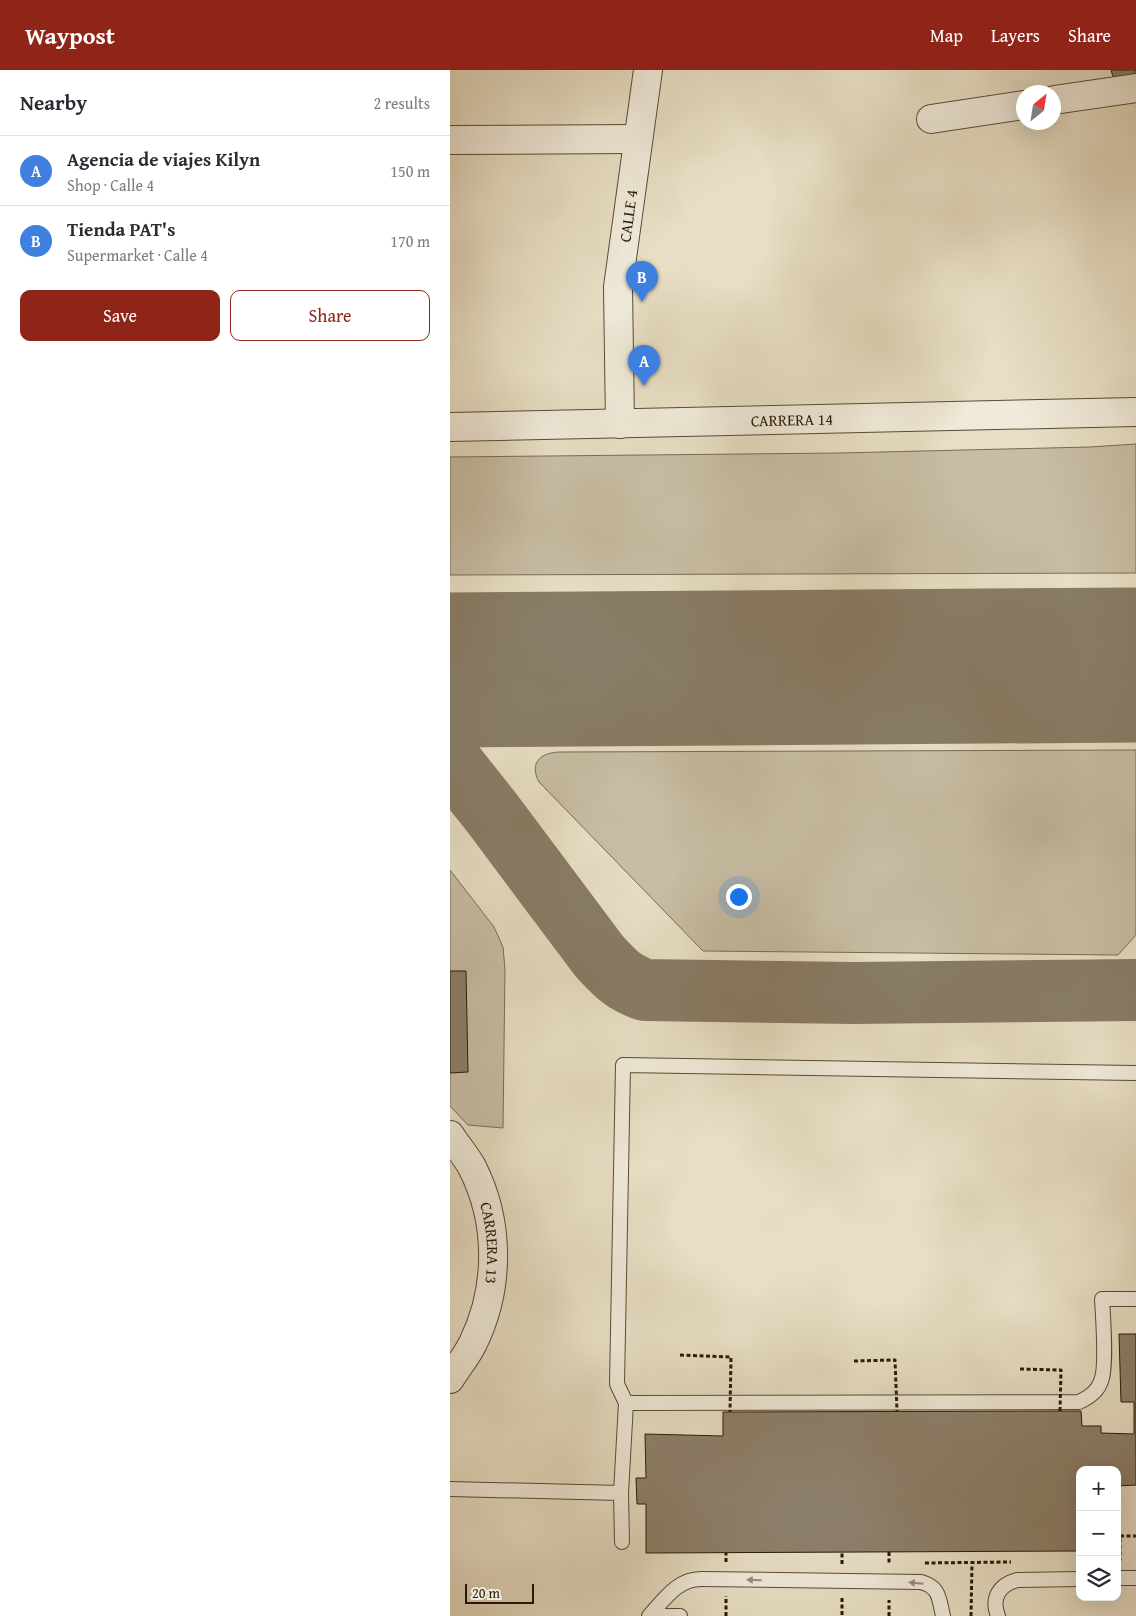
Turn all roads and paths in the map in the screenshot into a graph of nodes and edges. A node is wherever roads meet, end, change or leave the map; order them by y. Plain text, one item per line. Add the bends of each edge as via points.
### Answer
1 (648, 70) edge
2 (1136, 88) edge
3 (1061, 99) edge
4 (1016, 106) edge
5 (930, 119) dead end
6 (638, 139) junction
7 (450, 140) edge
8 (1136, 412) edge
9 (620, 424) junction
10 (450, 428) edge
11 (1136, 1074) edge
12 (450, 1135) edge
13 (1136, 1299) edge
14 (680, 1355) dead end
15 (854, 1361) dead end
16 (1020, 1368) dead end
17 (450, 1379) edge
18 (626, 1403) junction
19 (897, 1411) dead end
20 (1060, 1411) dead end
21 (730, 1412) dead end
22 (450, 1489) edge
23 (621, 1493) junction
24 (1136, 1536) edge
25 (622, 1542) dead end
26 (1120, 1556) edge
27 (972, 1562) dead end
28 (1121, 1578) edge
29 (1136, 1578) edge
30 (1076, 1579) edge
31 (649, 1616) edge
32 (680, 1616) edge
33 (943, 1616) edge
34 (971, 1616) edge
35 (998, 1616) edge

1 - 6 street, CALLE 4
2 - 3 street
4 - 5 street
6 - 7 street
6 - 9 street, CALLE 4 via 618,288
8 - 9 street, CARRERA 14
9 - 10 street, CARRERA 14
11 - 18 lane via 623,1065 617,1384
12 - 17 street, CARRERA 13 via 482,1188 493,1242 493,1277 485,1313 472,1344
13 - 18 lane via 1102,1299 1102,1381 1088,1398 1079,1402
14 - 21 path, bridge via 731,1357
15 - 19 path, bridge via 895,1360
16 - 20 path, bridge via 1061,1370
18 - 23 lane
22 - 23 lane
23 - 25 lane
24 - 26 path via 1120,1536
27 - 34 path
28 - 29 lane
30 - 35 lane via 1008,1582 996,1597
31 - 32 lane
33 -> 31 lane via 935,1589 921,1582 700,1579 691,1579 675,1587

